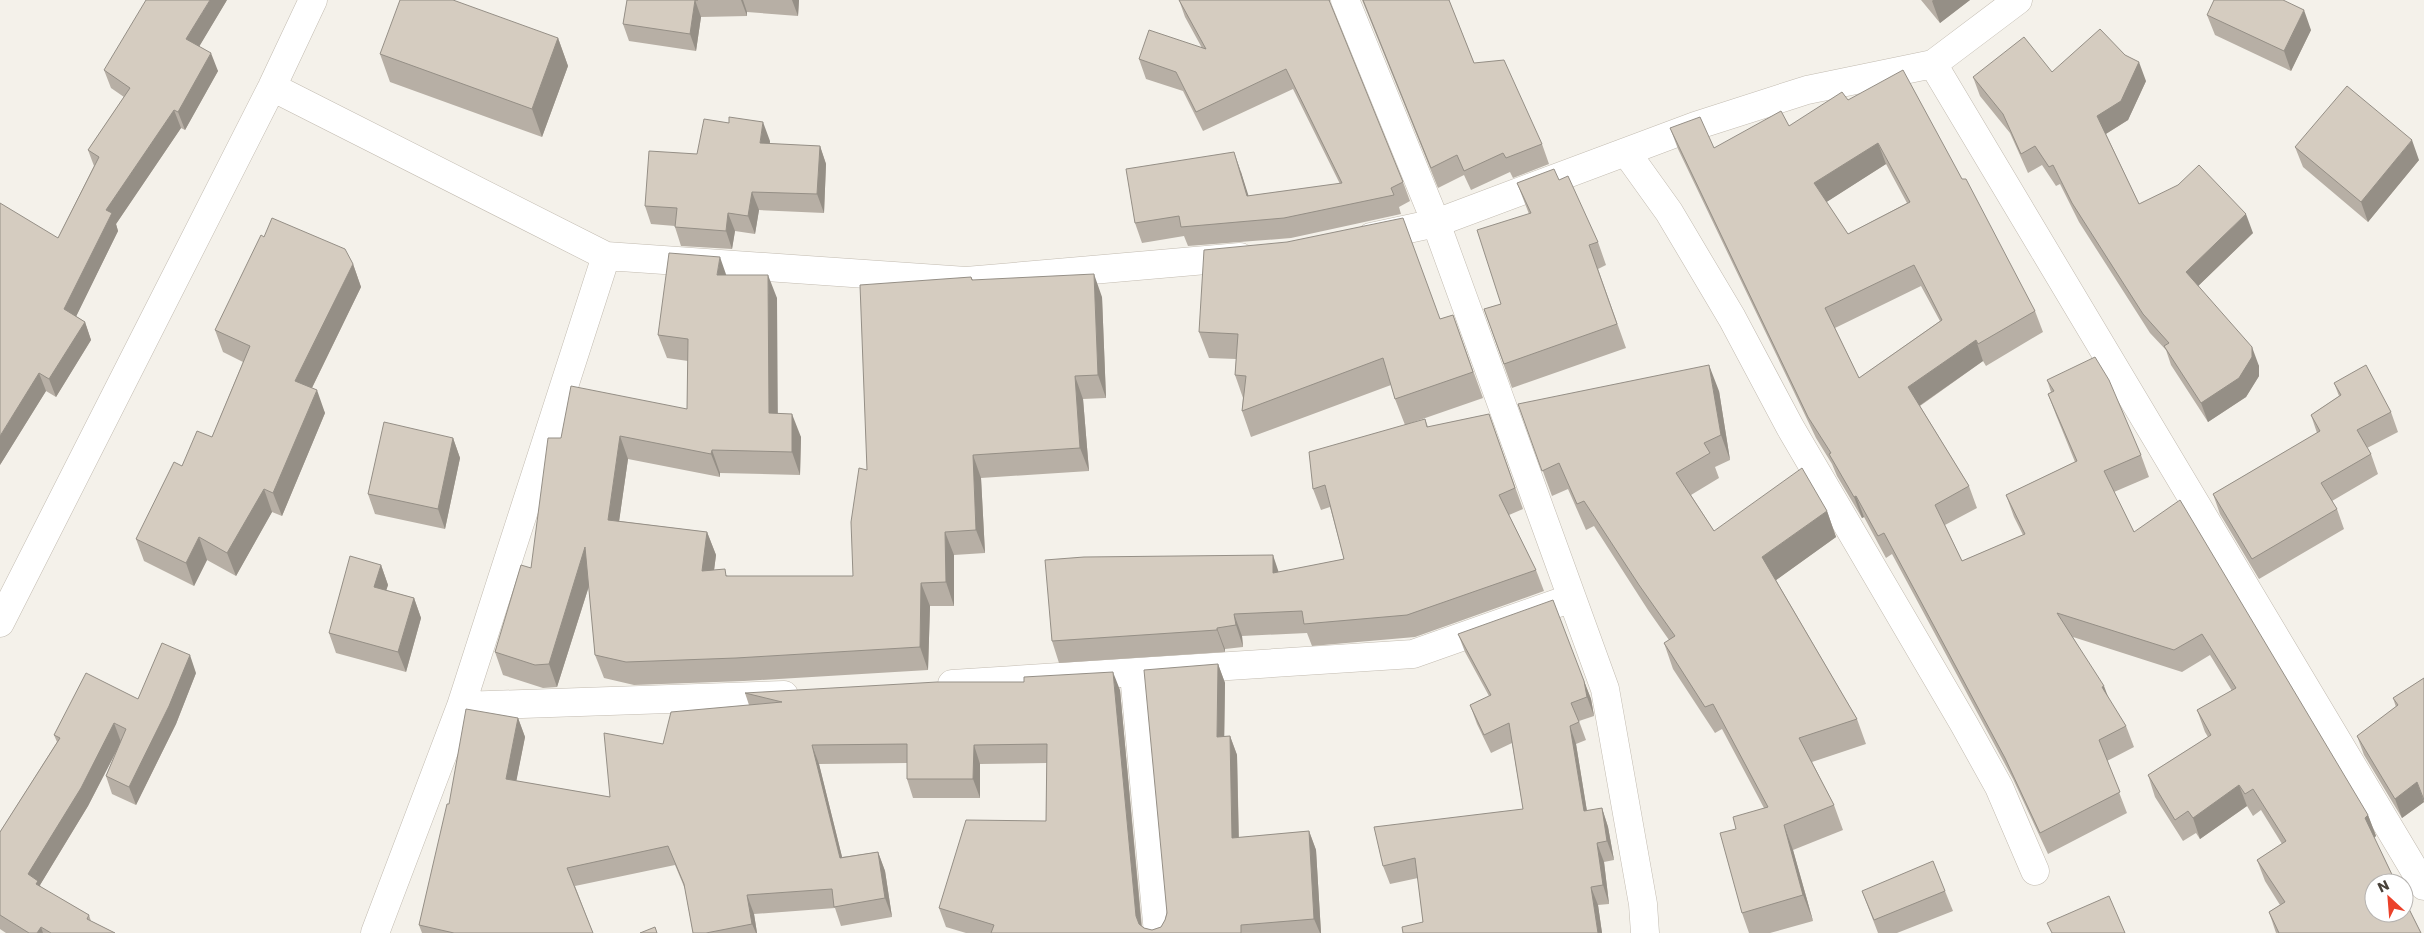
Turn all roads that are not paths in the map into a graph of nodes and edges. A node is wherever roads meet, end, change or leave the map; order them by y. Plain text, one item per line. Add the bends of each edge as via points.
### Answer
1 (313, 0) edge
2 (1345, 0) edge
3 (2018, 0) edge
4 (1933, 64) junction
5 (272, 87) junction
6 (1626, 152) junction
7 (1436, 223) junction
8 (1350, 241) edge
9 (606, 256) junction
10 (1263, 256) edge
11 (1572, 598) junction
12 (0, 623) edge
13 (1134, 674) junction
14 (925, 686) edge
15 (805, 693) edge
16 (461, 706) junction
17 (2034, 872) dead end
18 (2424, 886) edge
19 (375, 933) edge
20 (1158, 933) edge
21 (1645, 933) edge

1 - 5 street
2 - 7 street
3 - 4 street
4 - 6 street via 1807,90
4 - 18 street
5 - 9 street
5 - 12 street
6 - 7 street
6 - 17 street via 1669,212 1732,318 1790,427 1964,724 1999,787
7 - 8 street
7 - 11 street
9 - 10 street via 966,281
9 - 16 street
11 - 13 street via 1413,654
11 - 21 street via 1605,689 1643,904
13 - 14 street
13 - 20 street
15 - 16 street
16 - 19 street

